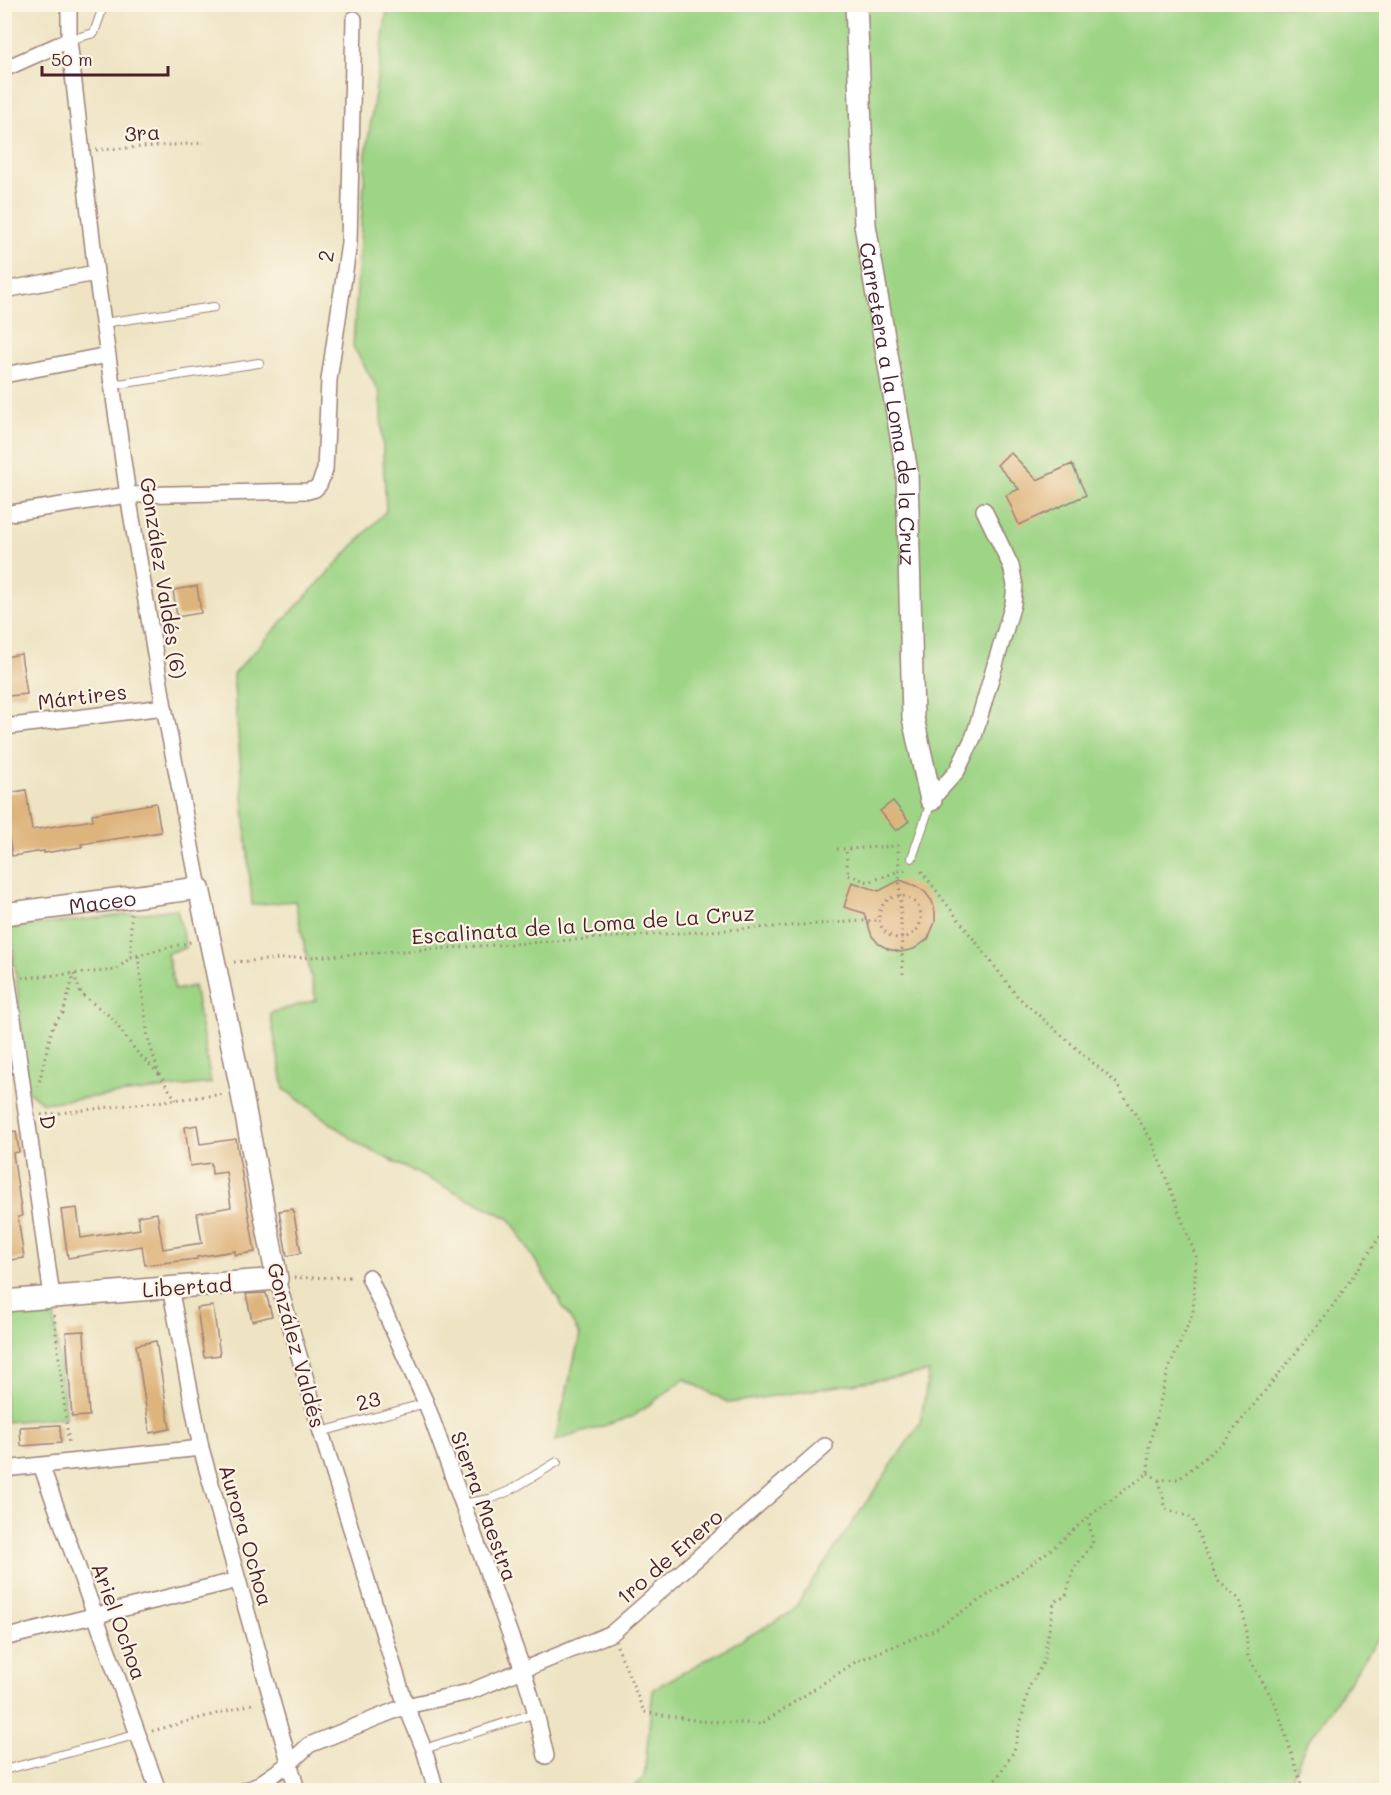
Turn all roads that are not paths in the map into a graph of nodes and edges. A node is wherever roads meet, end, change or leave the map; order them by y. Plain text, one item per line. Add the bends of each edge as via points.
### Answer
1 (69, 4) edge
2 (104, 4) edge
3 (856, 4) edge
4 (354, 19) dead end
5 (69, 40) junction
6 (5, 66) edge
7 (96, 273) junction
8 (4, 290) edge
9 (214, 307) dead end
10 (103, 323) junction
11 (108, 355) junction
12 (259, 363) dead end
13 (4, 375) edge
14 (112, 385) junction
15 (128, 495) junction
16 (984, 510) dead end
17 (4, 514) edge
18 (164, 707) junction
19 (4, 727) edge
20 (931, 800) junction
21 (912, 858) road end
22 (198, 888) junction
23 (4, 914) edge
24 (4, 954) edge
25 (369, 1276) road end
26 (277, 1279) junction
27 (170, 1287) junction
28 (52, 1297) junction
29 (4, 1301) edge
30 (426, 1403) junction
31 (321, 1432) junction
32 (825, 1446) dead end
33 (201, 1448) junction
34 (557, 1462) dead end
35 (41, 1466) junction
36 (4, 1469) edge
37 (462, 1504) junction
38 (238, 1580) junction
39 (96, 1616) junction
40 (4, 1638) edge
41 (523, 1670) junction
42 (406, 1706) junction
43 (536, 1713) junction
44 (139, 1734) junction
45 (424, 1749) junction
46 (546, 1756) dead end
47 (290, 1763) junction
48 (4, 1770) edge
49 (158, 1791) edge
50 (245, 1791) edge
51 (297, 1791) edge
52 (436, 1791) edge

1 - 5 street, González Valdés (6)
2 - 5 lane via 94,33
3 - 20 street, Carretera a la Loma de la Cruz via 865,225 907,472 913,718
4 - 15 street, 2 via 349,243 329,380 325,470 319,485 308,491
5 - 6 street
5 - 7 street, González Valdés (6)
7 - 8 street
7 - 10 street, González Valdés (6)
9 - 10 lane
10 - 11 street, González Valdés (6)
11 - 13 street
11 - 14 street, González Valdés (6)
12 - 14 lane
14 - 15 street, González Valdés (6)
15 - 17 street
15 - 18 street, González Valdés (6)
16 - 20 street via 1011,566 1013,604 974,736 957,771
18 - 19 street, Mártires
18 - 22 street, González Valdés (6)
20 - 21 lane
22 - 23 street, Maceo
22 - 26 street, González Valdés
24 - 28 street, D
25 - 30 street, Sierra Maestra
26 - 27 street, Libertad
26 - 31 street, González Valdés
27 - 28 street, Libertad
27 - 33 street, Aurora Ochoa
28 - 29 street, Libertad
30 - 31 lane, 23
30 - 37 street, Sierra Maestra
31 - 42 street, González Valdés
32 - 41 street, 1ro de Enero via 612,1633
33 - 35 street
33 - 38 street, Aurora Ochoa
34 - 37 lane via 509,1491
35 - 36 street
35 - 39 street, Ariel Ochoa
37 - 41 street, Sierra Maestra
38 - 39 street
38 - 47 street, Aurora Ochoa
39 - 40 street
39 - 44 street, Ariel Ochoa
41 - 42 street, 1ro de Enero via 469,1692
41 - 43 street, Sierra Maestra
42 - 45 street, González Valdés
42 - 47 street, 1ro de Enero via 309,1745
43 - 45 lane
43 - 46 street, Sierra Maestra
44 - 48 lane
44 - 49 street, Ariel Ochoa
45 - 52 street, González Valdés
47 - 50 street, 1ro de Enero
47 - 51 street, Aurora Ochoa

